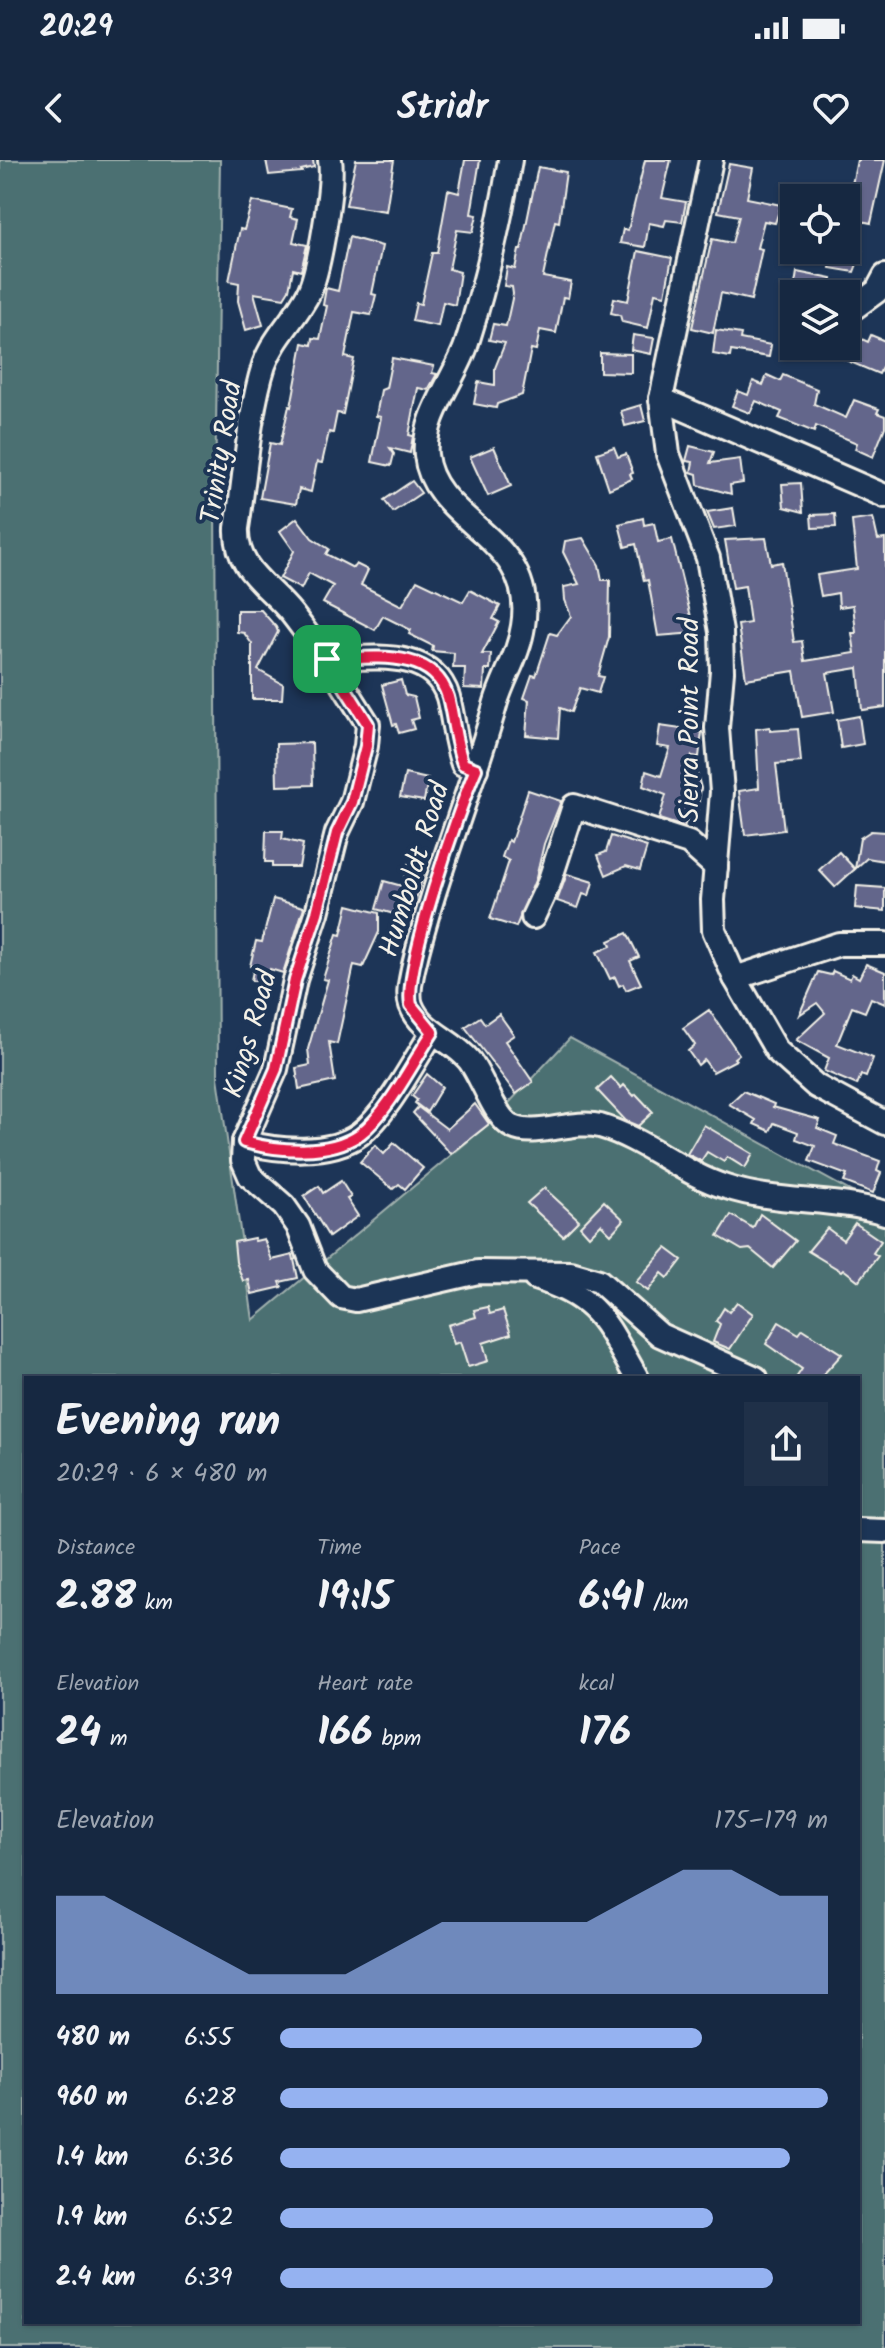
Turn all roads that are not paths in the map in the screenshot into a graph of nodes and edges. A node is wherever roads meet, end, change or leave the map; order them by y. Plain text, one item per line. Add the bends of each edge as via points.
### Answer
1 (330, 160) edge
2 (510, 160) edge
3 (711, 160) edge
4 (885, 276) edge
5 (860, 303) edge
6 (661, 399) junction
7 (885, 496) edge
8 (327, 659) junction
9 (476, 769) junction
10 (719, 823) junction
11 (689, 843) junction
12 (716, 867) junction
13 (533, 917) dead end
14 (885, 944) edge
15 (735, 978) junction
16 (433, 1032) junction
17 (885, 1123) edge
18 (244, 1142) junction
19 (885, 1213) edge
20 (511, 1270) junction
21 (636, 1376) edge
22 (752, 1376) edge
23 (860, 1530) edge
24 (885, 1531) edge

1 - 8 street, Trinity Road via 313,280 271,347 261,375 236,538 248,569
2 - 9 street, Humboldt Road via 469,336 426,445 438,487 509,559 524,604 518,650
3 - 6 street, Sierra Point Road
4 - 5 street via 877,291
6 - 7 street
6 - 10 street, Sierra Point Road via 668,454 708,558 717,604 723,651 717,728
8 - 9 street via 403,659 428,669 447,694 463,764
8 - 18 street, Kings Road via 368,724 366,746 295,980 276,1069
9 - 16 street, Humboldt Road via 413,971 411,1005
10 - 11 street via 707,837
10 - 12 street, Sierra Point Road
11 - 12 street
11 - 13 street via 574,806
12 - 15 street, Sierra Point Road via 714,930
14 - 15 street via 826,947
15 - 17 street, Sierra Point Road via 761,1028 787,1061 816,1086
16 - 18 street via 381,1110 357,1136 303,1149
16 - 19 street, Humboldt Road via 467,1058 512,1127 595,1125 724,1187
18 - 20 street, Kings Road via 243,1160 250,1176 284,1206 315,1270 341,1297 356,1300 445,1277
20 - 21 street via 552,1283 593,1306
20 - 22 street, Kings Road via 571,1273 599,1281 660,1335
23 - 24 street

